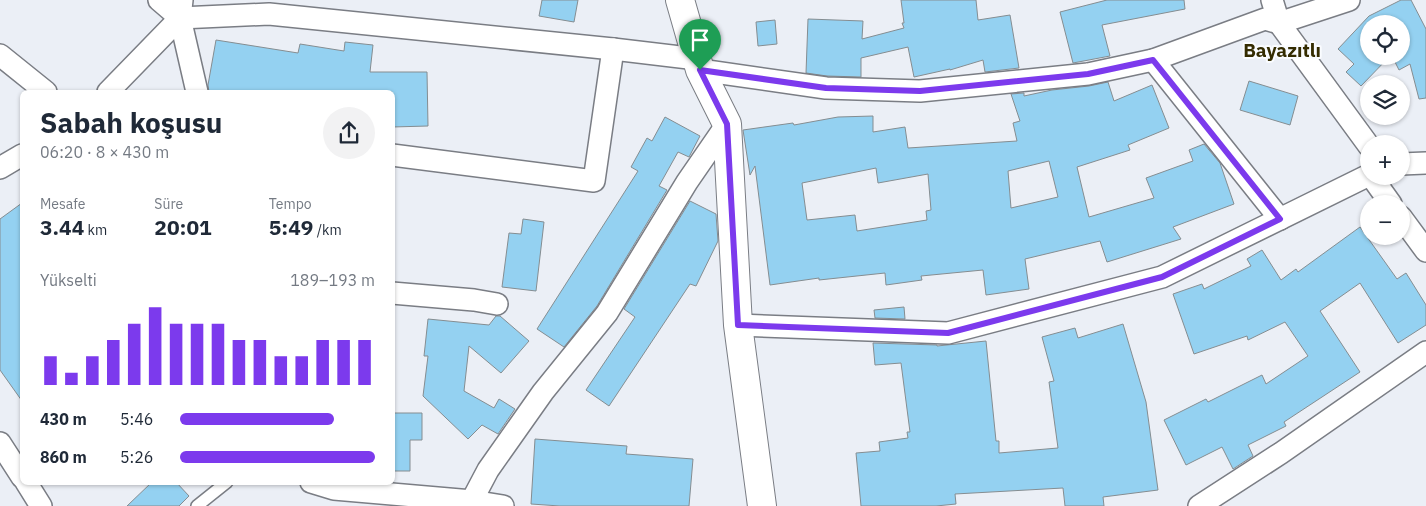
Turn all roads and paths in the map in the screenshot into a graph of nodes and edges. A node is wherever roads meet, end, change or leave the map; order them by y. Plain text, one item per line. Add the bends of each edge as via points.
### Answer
1 (158, 0) edge
2 (680, 0) edge
3 (1272, 0) edge
4 (1349, 0) edge
5 (181, 9) edge
6 (1279, 23) junction
7 (613, 49) junction
8 (0, 55) edge
9 (1153, 60) junction
10 (699, 65) junction
11 (44, 90) edge
12 (110, 90) edge
13 (197, 90) edge
14 (727, 124) junction
15 (1361, 135) edge
16 (395, 155) edge
17 (20, 156) edge
18 (1426, 163) edge
19 (1410, 164) edge
20 (0, 168) edge
21 (1360, 181) edge
22 (1280, 219) junction
23 (1410, 229) edge
24 (1426, 251) edge
25 (395, 293) edge
26 (497, 304) dead end
27 (738, 325) junction
28 (1426, 352) edge
29 (11, 454) edge
30 (20, 473) edge
31 (28, 485) edge
32 (222, 485) edge
33 (321, 485) edge
34 (470, 503) edge
35 (41, 506) edge
36 (197, 506) edge
37 (503, 506) edge
38 (762, 506) edge
39 (1199, 506) edge

1 - 5 street
2 - 10 street
3 - 6 street
4 - 6 street
5 - 7 street via 269,14
5 - 12 street
5 - 13 street
6 - 9 street via 1265,19
6 - 15 street
7 - 10 street
7 - 16 street via 594,181
8 - 11 street
9 - 10 street via 1088,74 920,91 826,88
9 - 22 street
10 - 14 street
14 - 27 street
14 - 34 street via 687,182 608,313 543,392 488,470
17 - 20 street
18 - 19 street
21 - 22 street
22 - 27 street via 1162,277 948,333
23 - 24 street
25 - 26 street
27 - 38 street
28 - 39 street
29 - 30 street
31 - 35 street
32 - 36 lane
33 - 34 street
34 - 37 street

